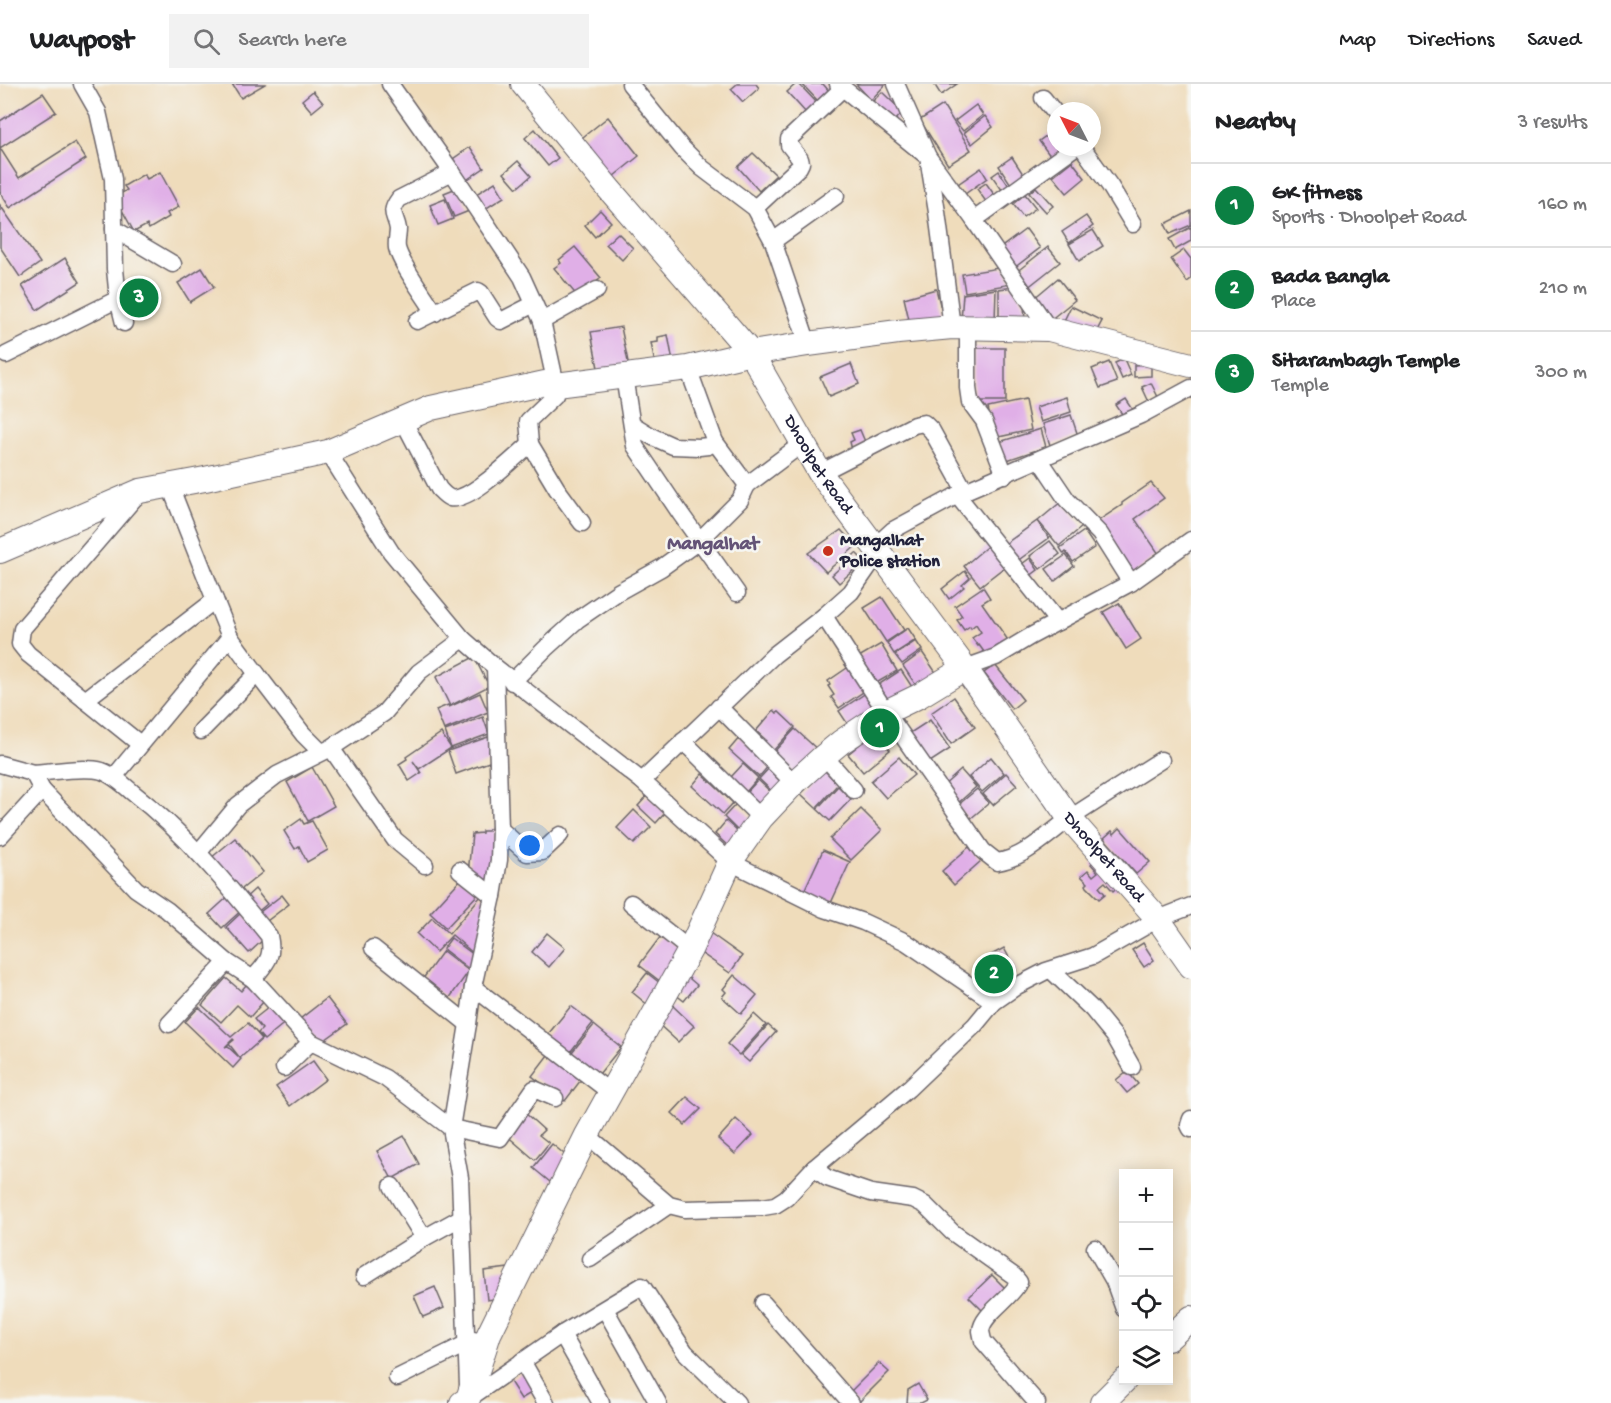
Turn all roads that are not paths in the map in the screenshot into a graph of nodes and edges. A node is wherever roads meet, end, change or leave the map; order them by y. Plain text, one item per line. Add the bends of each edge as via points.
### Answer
1 (82, 84) edge
2 (390, 84) edge
3 (523, 84) edge
4 (630, 84) edge
5 (896, 84) edge
6 (840, 86) edge
7 (1043, 98) dead end
8 (1047, 103) edge
9 (1063, 156) edge
10 (1089, 156) edge
11 (928, 157) junction
12 (452, 172) junction
13 (836, 196) dead end
14 (755, 207) junction
15 (974, 220) junction
16 (1133, 224) dead end
17 (114, 229) junction
18 (773, 241) junction
19 (173, 264) dead end
20 (597, 290) dead end
21 (118, 299) junction
22 (534, 304) junction
23 (435, 313) junction
24 (417, 321) dead end
25 (543, 321) junction
26 (124, 322) dead end
27 (960, 327) junction
28 (1049, 329) junction
29 (808, 344) junction
30 (750, 353) junction
31 (6, 355) dead end
32 (1191, 365) edge
33 (688, 368) junction
34 (624, 376) junction
35 (556, 385) junction
36 (1191, 388) edge
37 (403, 420) junction
38 (632, 424) junction
39 (715, 442) junction
40 (803, 443) junction
41 (530, 444) junction
42 (328, 452) junction
43 (1040, 460) junction
44 (820, 473) junction
45 (1005, 475) junction
46 (747, 485) junction
47 (171, 486) junction
48 (140, 491) junction
49 (961, 493) junction
50 (582, 523) dead end
51 (700, 540) junction
52 (1191, 540) edge
53 (0, 551) edge
54 (878, 553) junction
55 (1131, 583) junction
56 (737, 593) dead end
57 (215, 600) junction
58 (824, 616) junction
59 (1058, 622) junction
60 (230, 637) junction
61 (463, 639) junction
62 (495, 668) junction
63 (965, 668) junction
64 (257, 674) junction
65 (513, 682) junction
66 (85, 700) junction
67 (719, 706) junction
68 (886, 712) junction
69 (201, 731) dead end
70 (683, 741) junction
71 (140, 744) junction
72 (326, 750) junction
73 (825, 756) junction
74 (1161, 760) dead end
75 (0, 764) edge
76 (33, 773) junction
77 (114, 777) junction
78 (642, 782) junction
79 (794, 783) junction
80 (42, 790) junction
81 (854, 790) dead end
82 (761, 818) junction
83 (1070, 819) junction
84 (500, 829) junction
85 (560, 835) dead end
86 (0, 836) edge
87 (199, 852) junction
88 (730, 862) junction
89 (425, 865) dead end
90 (460, 870) dead end
91 (493, 896) junction
92 (631, 903) dead end
93 (1191, 906) edge
94 (1158, 919) junction
95 (373, 948) dead end
96 (690, 950) junction
97 (227, 962) junction
98 (1191, 966) edge
99 (1051, 970) junction
100 (253, 979) junction
101 (473, 987) junction
102 (994, 1002) junction
103 (170, 1024) dead end
104 (468, 1024) junction
105 (311, 1042) junction
106 (1132, 1067) dead end
107 (284, 1068) dead end
108 (611, 1093) junction
109 (555, 1098) dead end
110 (1191, 1119) edge
111 (451, 1128) junction
112 (1191, 1129) edge
113 (587, 1135) junction
114 (814, 1168) junction
115 (392, 1186) dead end
116 (669, 1205) junction
117 (462, 1216) junction
118 (424, 1238) junction
119 (1095, 1248) dead end
120 (590, 1259) dead end
121 (364, 1276) dead end
122 (1119, 1295) edge
123 (763, 1303) dead end
124 (605, 1309) junction
125 (1191, 1318) edge
126 (562, 1334) junction
127 (1173, 1334) edge
128 (478, 1338) junction
129 (522, 1361) junction
130 (397, 1378) dead end
131 (1120, 1385) edge
132 (467, 1402) edge
133 (546, 1403) edge
134 (601, 1403) edge
135 (658, 1403) edge
136 (737, 1403) edge
137 (851, 1403) edge
138 (1037, 1403) edge
139 (1102, 1403) edge

1 - 17 street via 98,112 114,179
2 - 12 street
3 - 30 street, Dhoolpet Road
4 - 14 street via 702,168
5 - 11 street
6 - 11 street
6 - 14 street via 789,139 800,159 799,167
7 - 8 street
9 - 15 street
10 - 16 street
11 - 15 street
11 - 27 street
12 - 22 street via 522,277
12 - 23 street via 399,199 392,214 398,231 399,255
13 - 18 street
14 - 18 street
15 - 28 street
17 - 19 street
17 - 21 street
18 - 29 street
20 - 25 street
21 - 26 street
21 - 31 street
22 - 23 street via 501,321 478,291
22 - 25 street
23 - 24 street
25 - 35 street
27 - 28 street
27 - 29 street
27 - 45 street via 970,402 984,421
28 - 32 street
29 - 30 street
30 - 33 street
30 - 40 street, Dhoolpet Road
33 - 34 street
33 - 39 street
34 - 35 street
34 - 38 street
35 - 37 street via 545,383 431,408
35 - 41 street via 555,395 528,421
36 - 43 street
37 - 41 street via 439,489 453,498 490,480
37 - 42 street
38 - 39 street via 674,446 699,447
38 - 51 street via 635,446
39 - 46 street
40 - 44 street, Dhoolpet Road
40 - 46 street
41 - 50 street
42 - 47 street
42 - 61 street via 391,552
43 - 45 street
43 - 55 street via 1067,500 1100,534
44 - 49 street via 914,424 924,423 932,431
44 - 54 street, Dhoolpet Road
45 - 49 street
46 - 51 street via 740,500
47 - 48 street
47 - 57 street
48 - 53 street
48 - 66 street via 22,629 20,644 28,654
49 - 54 street via 893,530 881,541
49 - 59 street
51 - 56 street
51 - 65 street via 577,620
52 - 55 street
54 - 58 street via 851,592
54 - 63 street, Dhoolpet Road
55 - 59 street
57 - 60 street
57 - 66 street
58 - 67 street
58 - 68 street
59 - 63 street via 996,657
60 - 64 street
60 - 71 street
61 - 62 street
61 - 72 street via 419,672 384,713
62 - 65 street
62 - 84 street
63 - 68 street
63 - 83 street, Dhoolpet Road
64 - 69 street
64 - 72 street via 303,734
65 - 78 street
66 - 71 street
67 - 70 street
67 - 79 street
68 - 73 street
68 - 83 street via 983,851 997,862 1021,854
70 - 78 street
70 - 82 street
71 - 77 street
72 - 87 street via 277,775 238,806
72 - 89 street via 395,840
73 - 79 street
73 - 81 street
74 - 83 street
75 - 76 street
76 - 77 street via 88,769
76 - 80 street
77 - 87 street
78 - 88 street
79 - 82 street
80 - 86 street
80 - 97 street via 136,889 167,910
82 - 88 street
83 - 94 street, Dhoolpet Road
84 - 85 street via 526,853 542,852
84 - 91 street via 500,860
87 - 100 street via 269,936 269,960
88 - 96 street
88 - 102 street via 825,909 906,942
90 - 91 street
91 - 101 street
92 - 96 street
93 - 94 street
94 - 98 street, Dhoolpet Road
94 - 99 street via 1093,956
95 - 104 street
96 - 108 street
97 - 100 street
97 - 103 street
99 - 102 street
99 - 106 street via 1110,1030
100 - 105 street
101 - 104 street
101 - 108 street
102 - 114 street via 908,1089
104 - 111 street
105 - 107 street
105 - 111 street via 385,1078
108 - 113 street
109 - 111 street via 534,1089 500,1137
110 - 112 street
111 - 117 street
113 - 116 street
113 - 128 street
114 - 116 street via 775,1205 685,1209
114 - 138 street via 827,1178 871,1193 913,1199 925,1205 952,1232 1014,1276 1019,1282 1015,1290 985,1321 981,1332 983,1341
115 - 118 street
116 - 120 street
117 - 118 street
117 - 128 street
118 - 121 street
119 - 122 street
123 - 137 street
124 - 126 street
124 - 135 street
124 - 136 street via 642,1286 685,1352
125 - 127 street
126 - 129 street
126 - 134 street
128 - 130 street
128 - 132 street
129 - 132 street
129 - 133 street
131 - 139 street

